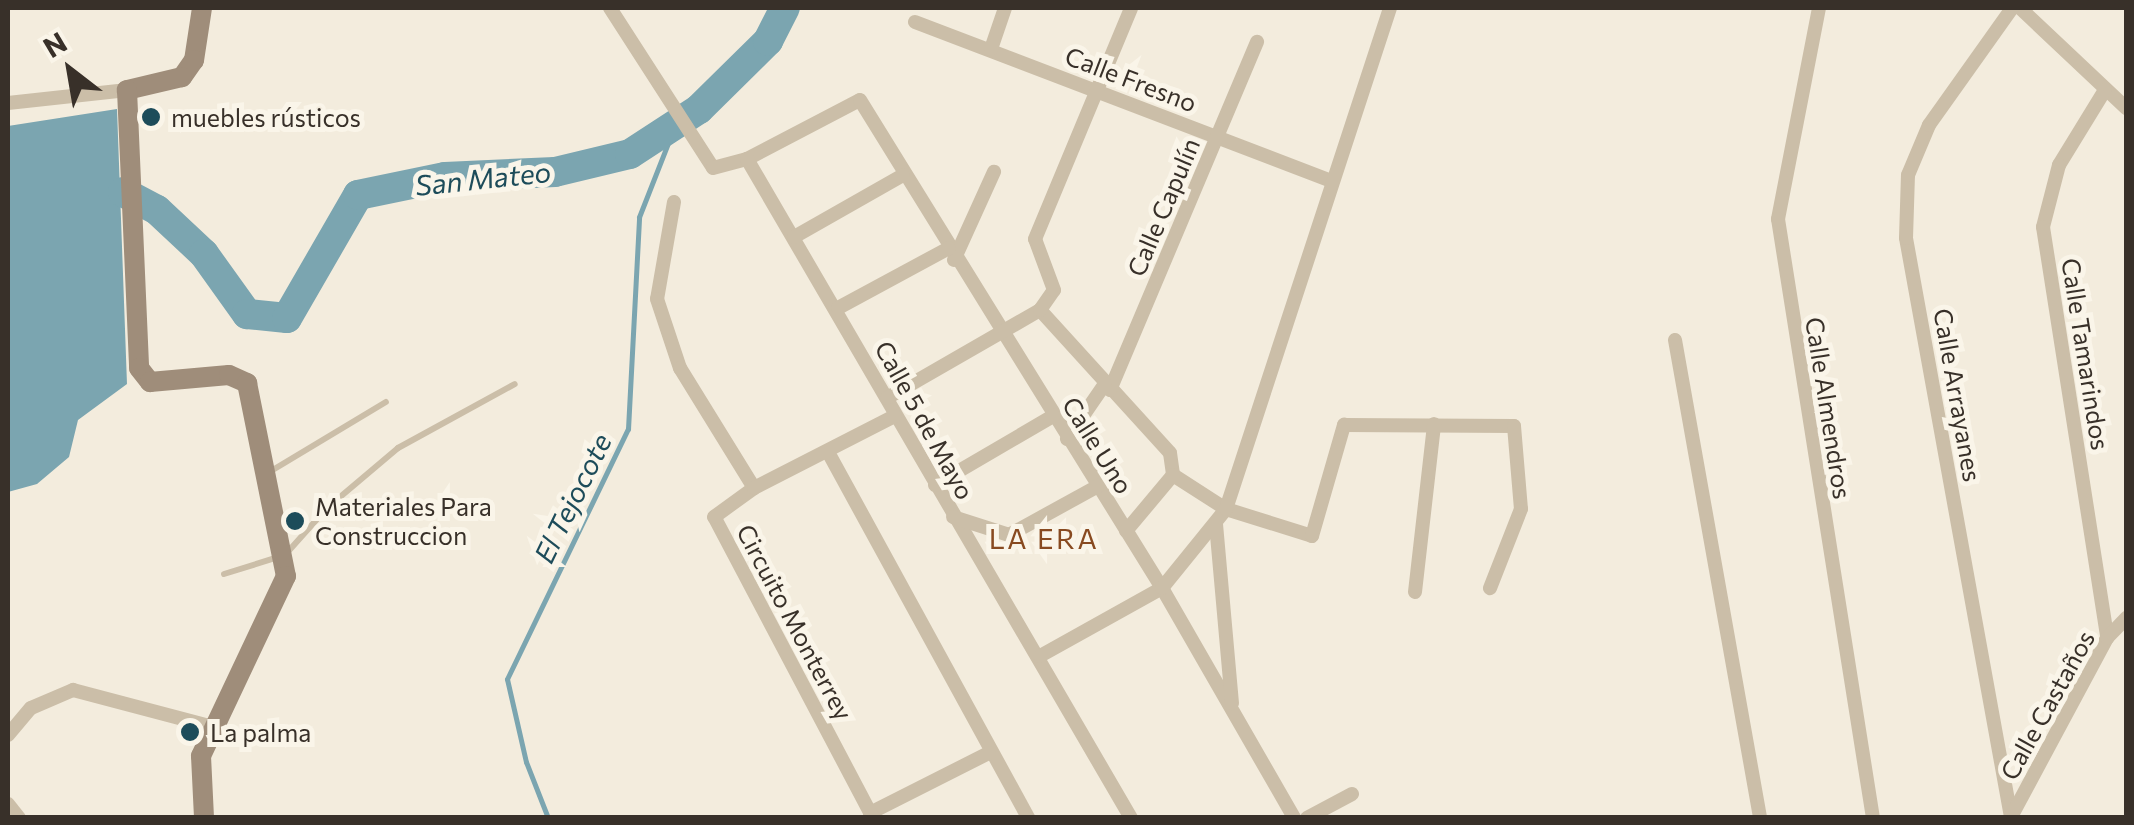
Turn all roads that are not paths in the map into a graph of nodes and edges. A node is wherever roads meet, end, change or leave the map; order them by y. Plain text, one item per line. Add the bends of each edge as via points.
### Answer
1 (202, 8) edge
2 (610, 8) edge
3 (1005, 8) edge
4 (1132, 8) edge
5 (1390, 8) edge
6 (1819, 8) edge
7 (2012, 8) edge
8 (2020, 8) edge
9 (915, 22) dead end
10 (1257, 42) dead end
11 (991, 49) junction
12 (127, 90) junction
13 (1095, 90) junction
14 (2105, 90) junction
15 (8, 103) edge
16 (2126, 108) edge
17 (1218, 136) junction
18 (748, 159) junction
19 (994, 172) dead end
20 (903, 175) junction
21 (1330, 182) junction
22 (674, 202) dead end
23 (794, 236) junction
24 (951, 254) junction
25 (838, 308) junction
26 (1040, 310) junction
27 (1002, 331) junction
28 (1675, 340) dead end
29 (515, 384) dead end
30 (1108, 387) junction
31 (887, 398) junction
32 (386, 402) dead end
33 (896, 416) junction
34 (1053, 416) junction
35 (1434, 424) junction
36 (1067, 438) junction
37 (828, 452) junction
38 (266, 474) junction
39 (1173, 475) junction
40 (935, 485) junction
41 (1098, 486) junction
42 (754, 488) junction
43 (1226, 509) junction
44 (953, 517) junction
45 (1216, 524) junction
46 (1126, 531) junction
47 (285, 555) junction
48 (224, 574) dead end
49 (1162, 588) junction
50 (1490, 588) dead end
51 (1414, 592) dead end
52 (2126, 618) edge
53 (2108, 638) junction
54 (1040, 656) junction
55 (1233, 711) junction
56 (213, 727) junction
57 (8, 734) edge
58 (989, 753) junction
59 (1352, 794) dead end
60 (8, 804) edge
61 (872, 815) edge
62 (2011, 817) edge
63 (19, 818) edge
64 (204, 818) edge
65 (1028, 818) edge
66 (1131, 818) edge
67 (1294, 818) edge
68 (1307, 818) edge
69 (1760, 818) edge
70 (1873, 818) edge

1 - 12 main road via 194,60 182,77
2 - 18 street via 713,168
3 - 11 street
4 - 13 street
5 - 21 street
6 - 70 street, Calle Almendros via 1778,219
7 - 62 street, Calle Arrayanes via 1929,125 1908,175 1906,238
8 - 14 street
9 - 11 street, Calle Fresno
10 - 17 street, Calle Capulín
11 - 13 street, Calle Fresno
12 - 15 street
12 - 38 main road via 139,368 150,382 240,376
13 - 17 street, Calle Fresno
13 - 26 street via 1035,239 1054,286
14 - 16 street
14 - 53 street, Calle Tamarindos via 2059,164 2043,227
17 - 21 street, Calle Fresno
17 - 30 street, Calle Capulín
18 - 20 street, Calle Uno via 860,100
18 - 23 street, Calle 5 de Mayo
19 - 24 street
20 - 23 street
20 - 24 street, Calle Uno
21 - 43 street
22 - 42 street via 657,299 680,368
23 - 25 street, Calle 5 de Mayo
24 - 25 street
24 - 27 street, Calle Uno
25 - 31 street, Calle 5 de Mayo
26 - 27 street
26 - 30 street
27 - 31 street
27 - 34 street, Calle Uno
28 - 69 street
29 - 47 lane via 398,448 327,508
30 - 36 street, Calle Capulín
30 - 39 street via 1170,453
31 - 33 street, Calle 5 de Mayo
32 - 38 lane
33 - 37 street, Circuito Monterrey
33 - 40 street, Calle 5 de Mayo
34 - 36 street, Calle Uno
34 - 40 street
35 - 43 street via 1344,424 1312,536
35 - 50 street via 1514,426 1520,509
35 - 51 street
36 - 41 street, Calle Uno
37 - 42 street, Circuito Monterrey
37 - 58 street
38 - 47 main road
39 - 43 street
39 - 46 street
40 - 44 street, Calle 5 de Mayo
41 - 44 street via 1009,535
41 - 46 street, Calle Uno
42 - 61 street, Circuito Monterrey via 714,517
43 - 45 street
44 - 54 street, Calle 5 de Mayo
45 - 49 street
45 - 55 street
46 - 49 street, Calle Uno
47 - 48 lane
47 - 56 main road via 282,596
49 - 54 street
49 - 55 street, Calle Uno
52 - 53 street, Calle Castaños
53 - 62 street, Calle Castaños
54 - 66 street, Calle 5 de Mayo
55 - 67 street, Calle Uno
56 - 57 street via 73,690 32,708
56 - 64 main road via 198,771
58 - 61 street, Circuito Monterrey
58 - 65 street
59 - 68 street
60 - 63 street

